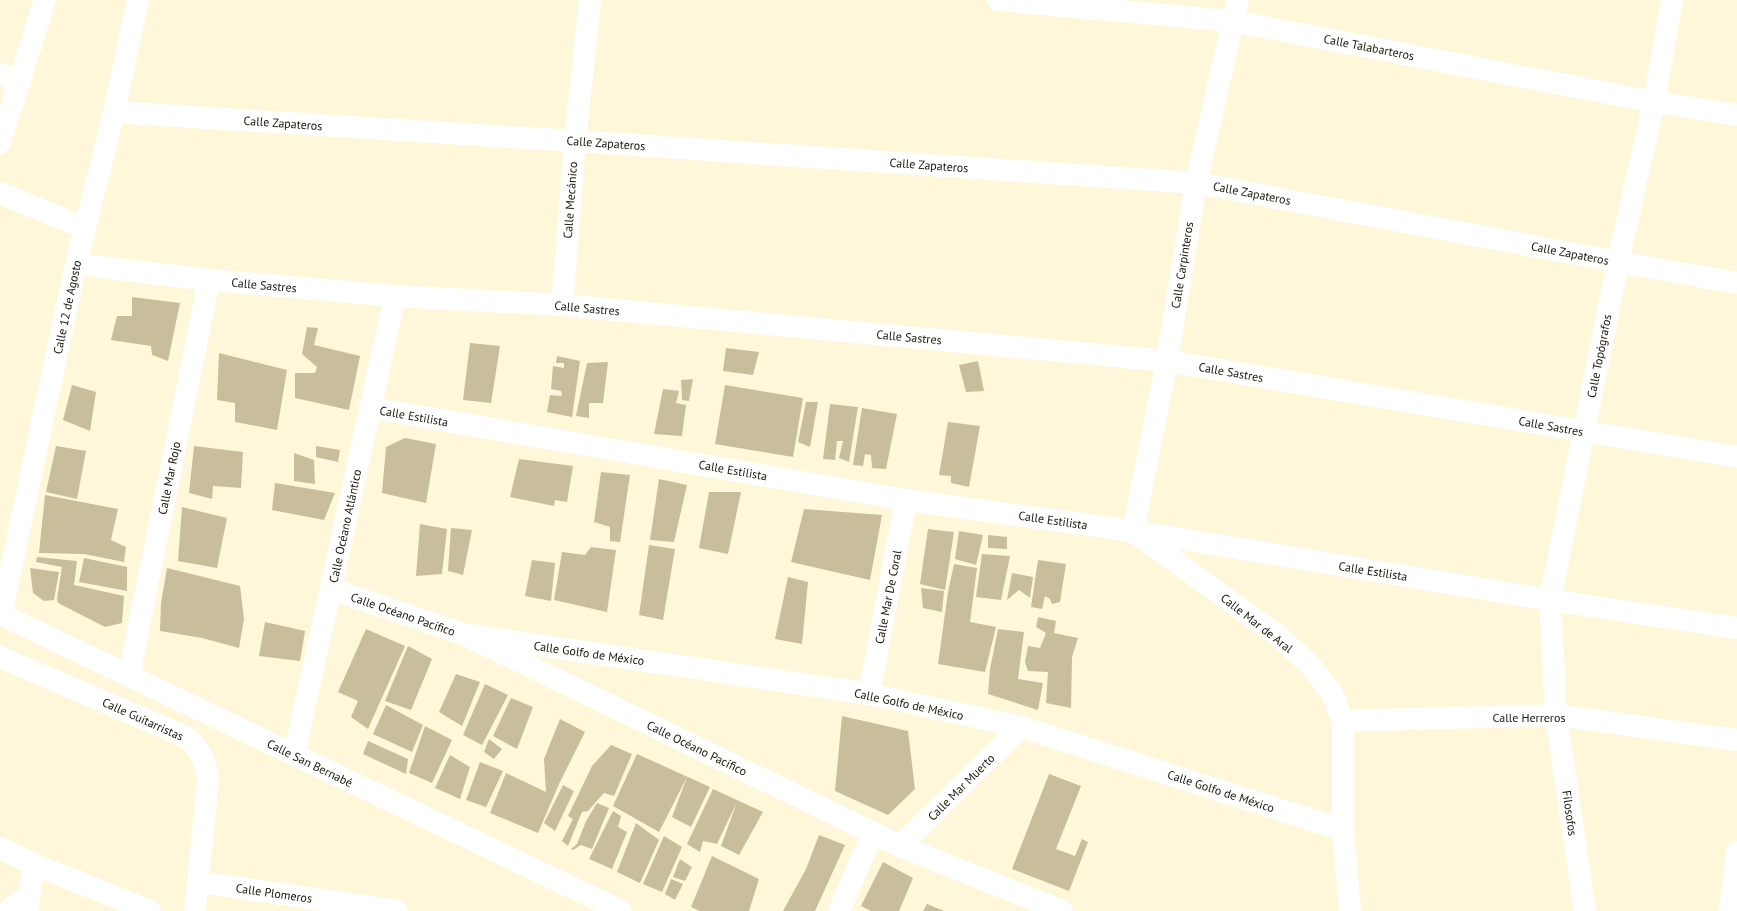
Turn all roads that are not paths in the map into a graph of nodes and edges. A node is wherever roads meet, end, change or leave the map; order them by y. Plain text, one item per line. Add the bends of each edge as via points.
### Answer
1 (45, 0) edge
2 (138, 0) edge
3 (590, 0) edge
4 (998, 0) edge
5 (1238, 0) edge
6 (1672, 0) edge
7 (1232, 21) junction
8 (0, 74) edge
9 (20, 82) junction
10 (1654, 102) junction
11 (114, 112) junction
12 (1737, 115) edge
13 (575, 141) junction
14 (0, 143) edge
15 (1196, 183) junction
16 (0, 193) edge
17 (85, 228) junction
18 (1618, 262) junction
19 (76, 264) junction
20 (209, 280) junction
21 (1737, 283) edge
22 (395, 296) junction
23 (562, 305) junction
24 (1167, 361) junction
25 (371, 408) junction
26 (1584, 431) junction
27 (1737, 457) edge
28 (906, 500) junction
29 (1133, 531) junction
30 (331, 589) junction
31 (1550, 600) junction
32 (0, 614) edge
33 (1737, 628) edge
34 (463, 634) junction
35 (0, 657) edge
36 (130, 676) junction
37 (869, 694) junction
38 (1556, 715) junction
39 (1343, 721) junction
40 (1021, 727) junction
41 (1737, 740) edge
42 (294, 755) junction
43 (1343, 830) junction
44 (873, 833) junction
45 (900, 846) junction
46 (0, 848) edge
47 (1737, 852) edge
48 (32, 864) junction
49 (198, 882) junction
50 (28, 903) edge
51 (9, 911) edge
52 (150, 911) edge
53 (195, 911) edge
54 (397, 911) edge
55 (621, 911) edge
56 (839, 911) edge
57 (1062, 911) edge
58 (1350, 911) edge
59 (1585, 911) edge
60 (1730, 911) edge

1 - 9 street
2 - 11 street, Calle 12 de Agosto
3 - 13 street, Calle Mecánico
4 - 7 street, Calle Talabarteros
5 - 7 street, Calle Carpinteros
6 - 10 street, Calle Topógrafos
7 - 10 street, Calle Talabarteros
7 - 15 street, Calle Carpinteros
8 - 9 street
9 - 14 street
10 - 12 street, Calle Talabarteros
10 - 18 street, Calle Topógrafos
11 - 13 street, Calle Zapateros
11 - 17 street, Calle 12 de Agosto
13 - 15 street, Calle Zapateros
13 - 23 street, Calle Mecánico
15 - 18 street, Calle Zapateros
15 - 24 street, Calle Carpinteros
16 - 17 street
17 - 19 street, Calle 12 de Agosto
18 - 21 street, Calle Zapateros
18 - 26 street, Calle Topógrafos
19 - 20 street, Calle Sastres
19 - 32 street, Calle 12 de Agosto
20 - 22 street, Calle Sastres
20 - 36 street, Calle Mar Rojo
22 - 23 street, Calle Sastres
22 - 25 street, Calle Océano Atlántico
23 - 24 street, Calle Sastres
24 - 26 street, Calle Sastres
24 - 29 street, Calle Carpinteros
25 - 28 street, Calle Estilista
25 - 30 street, Calle Océano Atlántico
26 - 27 street, Calle Sastres
26 - 31 street, Calle Topógrafos
28 - 29 street, Calle Estilista
28 - 37 street, Calle Mar De Coral
29 - 31 street, Calle Estilista
29 - 39 street, Calle Mar de Aral via 1277,635 1310,665 1332,693
30 - 34 street, Calle Océano Pacífico
30 - 42 street, Calle Océano Atlántico
31 - 33 street, Calle Estilista
31 - 38 street, Calle Topógrafos
32 - 36 street, Calle San Bernabé
34 - 37 street, Calle Golfo de México
34 - 44 street, Calle Océano Pacífico
35 - 49 street, Calle Guitarristas via 186,737 198,748 206,762 208,780
36 - 42 street, Calle San Bernabé
37 - 40 street, Calle Golfo de México
38 - 39 street, Calle Herreros
38 - 41 street, Calle Herreros
38 - 59 street, Filosofos
39 - 43 street, Calle Mar de Aral
40 - 43 street, Calle Golfo de México
40 - 45 street, Calle Mar Muerto
42 - 55 street, Calle San Bernabé
43 - 58 street, Calle Mar de Aral
44 - 45 street, Calle Océano Pacífico
44 - 56 street
45 - 57 street, Calle Océano Pacífico
46 - 48 street
47 - 60 street
48 - 50 street
48 - 52 street
49 - 53 street, Calle Guitarristas
49 - 54 street, Calle Plomeros
50 - 51 street via 14,905

